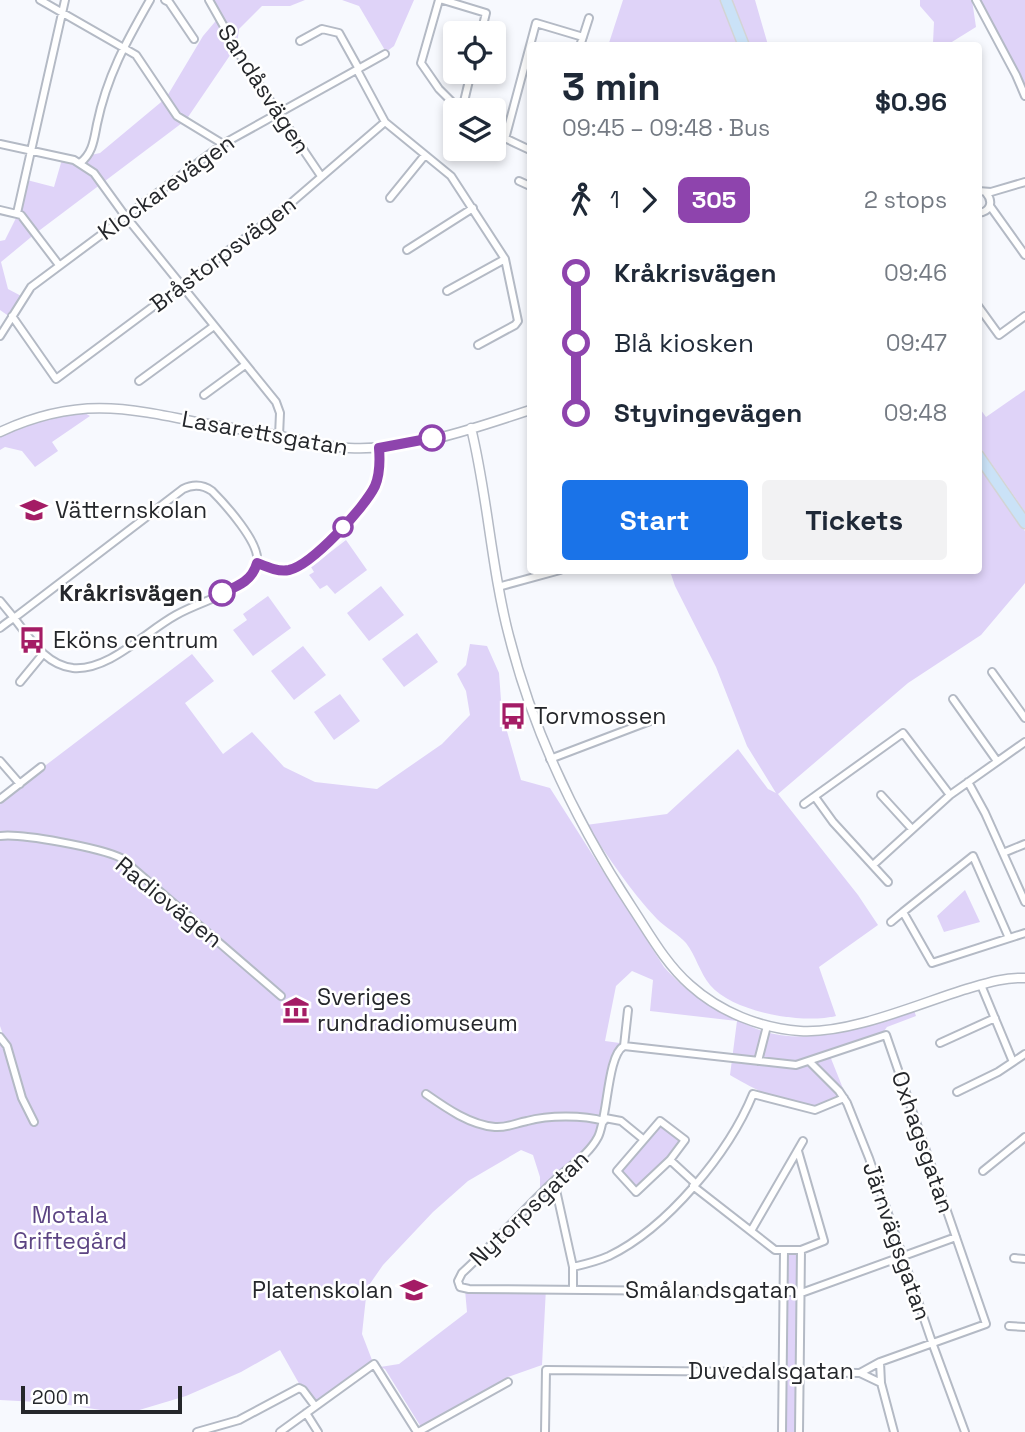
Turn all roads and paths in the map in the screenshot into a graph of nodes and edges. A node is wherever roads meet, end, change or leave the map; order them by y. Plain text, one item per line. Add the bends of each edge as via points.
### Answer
1 (40, 0) edge
2 (65, 0) edge
3 (150, 0) edge
4 (165, 0) edge
5 (209, 0) edge
6 (441, 0) edge
7 (726, 0) edge
8 (976, 0) edge
9 (62, 12) junction
10 (589, 18) dead end
11 (484, 21) edge
12 (583, 37) junction
13 (194, 39) dead end
14 (300, 41) dead end
15 (531, 42) edge
16 (581, 42) edge
17 (742, 42) edge
18 (123, 47) junction
19 (385, 54) dead end
20 (527, 56) edge
21 (358, 70) junction
22 (1025, 96) edge
23 (448, 98) edge
24 (278, 114) junction
25 (385, 122) junction
26 (506, 135) edge
27 (506, 139) edge
28 (0, 144) edge
29 (223, 144) junction
30 (527, 149) edge
31 (32, 151) junction
32 (425, 155) junction
33 (80, 163) junction
34 (321, 176) junction
35 (519, 181) dead end
36 (1025, 182) edge
37 (527, 185) edge
38 (1006, 189) junction
39 (982, 192) edge
40 (986, 193) junction
41 (390, 198) dead end
42 (990, 204) junction
43 (472, 208) junction
44 (0, 210) edge
45 (982, 212) edge
46 (17, 214) junction
47 (982, 214) edge
48 (126, 216) junction
49 (1000, 223) junction
50 (407, 250) dead end
51 (1025, 256) edge
52 (505, 258) junction
53 (59, 265) junction
54 (181, 286) junction
55 (447, 291) dead end
56 (982, 312) edge
57 (12, 316) junction
58 (1025, 316) edge
59 (214, 326) junction
60 (0, 336) edge
61 (478, 345) dead end
62 (245, 365) junction
63 (139, 381) dead end
64 (204, 395) dead end
65 (527, 411) edge
66 (471, 428) junction
67 (0, 432) edge
68 (279, 436) junction
69 (379, 448) junction
70 (982, 461) edge
71 (1025, 523) edge
72 (257, 563) junction
73 (545, 574) edge
74 (498, 587) junction
75 (0, 601) edge
76 (14, 618) junction
77 (0, 628) edge
78 (43, 654) junction
79 (992, 672) dead end
80 (20, 682) dead end
81 (953, 699) dead end
82 (1025, 718) edge
83 (650, 721) dead end
84 (1025, 742) edge
85 (550, 759) junction
86 (0, 761) edge
87 (997, 761) junction
88 (41, 767) dead end
89 (968, 782) junction
90 (20, 784) junction
91 (950, 794) junction
92 (881, 795) dead end
93 (815, 797) junction
94 (0, 799) edge
95 (804, 804) dead end
96 (912, 829) junction
97 (0, 836) edge
98 (1025, 844) edge
99 (969, 847) dead end
100 (1003, 853) junction
101 (973, 856) junction
102 (873, 865) junction
103 (888, 882) dead end
104 (1025, 902) edge
105 (903, 912) junction
106 (891, 922) dead end
107 (1025, 933) edge
108 (1009, 938) junction
109 (1025, 978) edge
110 (981, 985) junction
111 (281, 996) dead end
112 (628, 1010) dead end
113 (995, 1018) junction
114 (767, 1026) junction
115 (0, 1037) edge
116 (940, 1043) dead end
117 (624, 1046) junction
118 (1025, 1054) edge
119 (758, 1061) junction
120 (810, 1062) junction
121 (1013, 1062) junction
122 (957, 1092) dead end
123 (426, 1094) dead end
124 (844, 1098) junction
125 (604, 1119) junction
126 (34, 1122) dead end
127 (1025, 1137) edge
128 (643, 1139) junction
129 (803, 1141) dead end
130 (798, 1151) junction
131 (670, 1160) junction
132 (983, 1171) dead end
133 (554, 1181) junction
134 (694, 1184) junction
135 (751, 1231) junction
136 (956, 1237) junction
137 (801, 1250) junction
138 (784, 1251) junction
139 (902, 1256) junction
140 (1014, 1258) dead end
141 (1025, 1259) edge
142 (573, 1267) junction
143 (458, 1285) joint
144 (573, 1289) junction
145 (783, 1292) junction
146 (800, 1292) junction
147 (986, 1324) joint
148 (1009, 1326) dead end
149 (1025, 1326) edge
150 (933, 1345) junction
151 (880, 1362) junction
152 (783, 1372) junction
153 (800, 1372) junction
154 (860, 1373) junction
155 (508, 1382) dead end
156 (881, 1383) junction
157 (315, 1406) junction
158 (306, 1413) junction
159 (432, 1424) junction
160 (197, 1432) edge
161 (280, 1432) edge
162 (318, 1432) edge
163 (417, 1432) edge
164 (436, 1432) edge
165 (545, 1432) edge
166 (782, 1432) edge
167 (799, 1432) edge
168 (894, 1432) edge
169 (965, 1432) edge

1 - 9 street
2 - 9 street
3 - 18 street
4 - 13 street
5 - 24 street, Sandåsvägen
6 - 11 street via 486,13
6 - 23 street via 421,63
7 - 17 main road
8 - 22 street
9 - 18 street
9 - 31 street
10 - 12 street
12 - 15 street via 537,19
12 - 16 street
14 - 21 street via 322,29 339,33
18 - 29 street via 144,63 177,116
18 - 33 street via 105,90 92,149
19 - 21 street, Klockarevägen
20 - 26 street
21 - 24 street, Klockarevägen
21 - 25 street
24 - 29 street, Klockarevägen
24 - 34 street, Sandåsvägen
25 - 32 street
25 - 34 street, Bråstorpsvägen
27 - 30 street
28 - 31 street
29 - 48 street, Klockarevägen
31 - 33 street
31 - 46 street
32 - 41 street
32 - 43 street via 451,176
33 - 48 street via 97,176
34 - 54 street, Bråstorpsvägen
35 - 37 street
36 - 38 street
38 - 40 street
38 - 42 street
39 - 40 street
40 - 42 street
42 - 45 street
42 - 49 street
43 - 50 street
43 - 52 street
44 - 46 street
46 - 53 street
47 - 49 street
48 - 53 street, Klockarevägen
48 - 54 street
49 - 51 street
52 - 55 street
52 - 61 street via 518,321
53 - 57 street, Klockarevägen via 30,287
54 - 57 street, Bråstorpsvägen via 56,379
54 - 59 street
56 - 58 street via 999,335
57 - 60 street, Klockarevägen
59 - 62 street
59 - 63 street
62 - 64 street
62 - 68 street via 278,405
65 - 66 street, Lasarettsgatan
66 - 69 street, Lasarettsgatan
66 - 74 street
67 - 68 street, Lasarettsgatan via 56,412 106,407
68 - 69 street, Lasarettsgatan via 332,447
69 - 72 street via 374,488 337,534 294,568 279,570
70 - 71 main road
72 - 76 street via 251,540 216,495 194,485
72 - 78 street via 242,584 176,615 97,666 69,667
73 - 74 street
74 - 85 street via 509,638
75 - 76 street
76 - 77 street
76 - 78 street
78 - 80 street
79 - 82 street
81 - 87 street
83 - 85 street
84 - 87 street
85 - 114 street via 594,849 668,962 716,1005
86 - 90 street
87 - 89 street
88 - 90 street
89 - 91 street
89 - 100 street
90 - 94 street
91 - 93 street via 903,733
91 - 96 street
92 - 96 street
93 - 95 street
93 - 102 street
96 - 102 street
97 - 111 street, Radiovägen via 18,835 121,858
98 - 100 street
99 - 101 street
100 - 104 street
101 - 105 street
101 - 108 street
102 - 103 street
105 - 106 street
105 - 108 street via 932,963
107 - 108 street
109 - 110 street
110 - 113 street
110 - 114 street via 831,1029 798,1031
112 - 117 street, Nytorpsgatan
113 - 116 street
113 - 121 street
114 - 119 street
115 - 126 street
117 - 119 street
117 - 125 street, Nytorpsgatan via 608,1084
118 - 121 street
119 - 120 street
120 - 124 street, Järnvägsgatan
120 - 136 street, Oxhagsgatan via 886,1035
121 - 122 street
123 - 125 street via 460,1115 494,1127 539,1118
124 - 134 street via 815,1110 753,1094 725,1147
124 - 139 street, Järnvägsgatan
125 - 128 street via 621,1121
125 - 133 street, Nytorpsgatan via 593,1145
127 - 132 street
128 - 131 street via 660,1121 685,1140
128 - 131 street via 617,1171 636,1192
129 - 130 street
130 - 135 street
130 - 137 street via 824,1241
131 - 134 street
133 - 142 street
133 - 143 street, Nytorpsgatan via 463,1273
134 - 135 street
134 - 142 street via 632,1242
135 - 138 street via 775,1250
136 - 139 street, Smålandsgatan
136 - 147 street, Oxhagsgatan
137 - 138 street
137 - 146 street
138 - 145 street
139 - 146 street, Smålandsgatan
139 - 150 street, Järnvägsgatan
140 - 141 street
142 - 144 street
143 - 144 street, Smålandsgatan via 469,1289
144 - 145 street, Smålandsgatan
145 - 146 street, Smålandsgatan
145 - 152 street
146 - 153 street
147 - 150 street, Duvedalsgatan
148 - 149 street
150 - 151 street, Duvedalsgatan
150 - 169 street, Järnvägsgatan
151 - 154 street, Duvedalsgatan
151 - 156 street
152 - 153 street, Duvedalsgatan
152 - 165 street, Duvedalsgatan via 546,1370
152 - 166 street
153 - 154 street, Duvedalsgatan
153 - 167 street
154 - 156 street
155 - 159 street
156 - 168 street
157 - 158 street
157 - 160 street via 299,1388 239,1420
157 - 163 street via 374,1364
158 - 161 street
158 - 162 street
159 - 163 street
159 - 164 street

